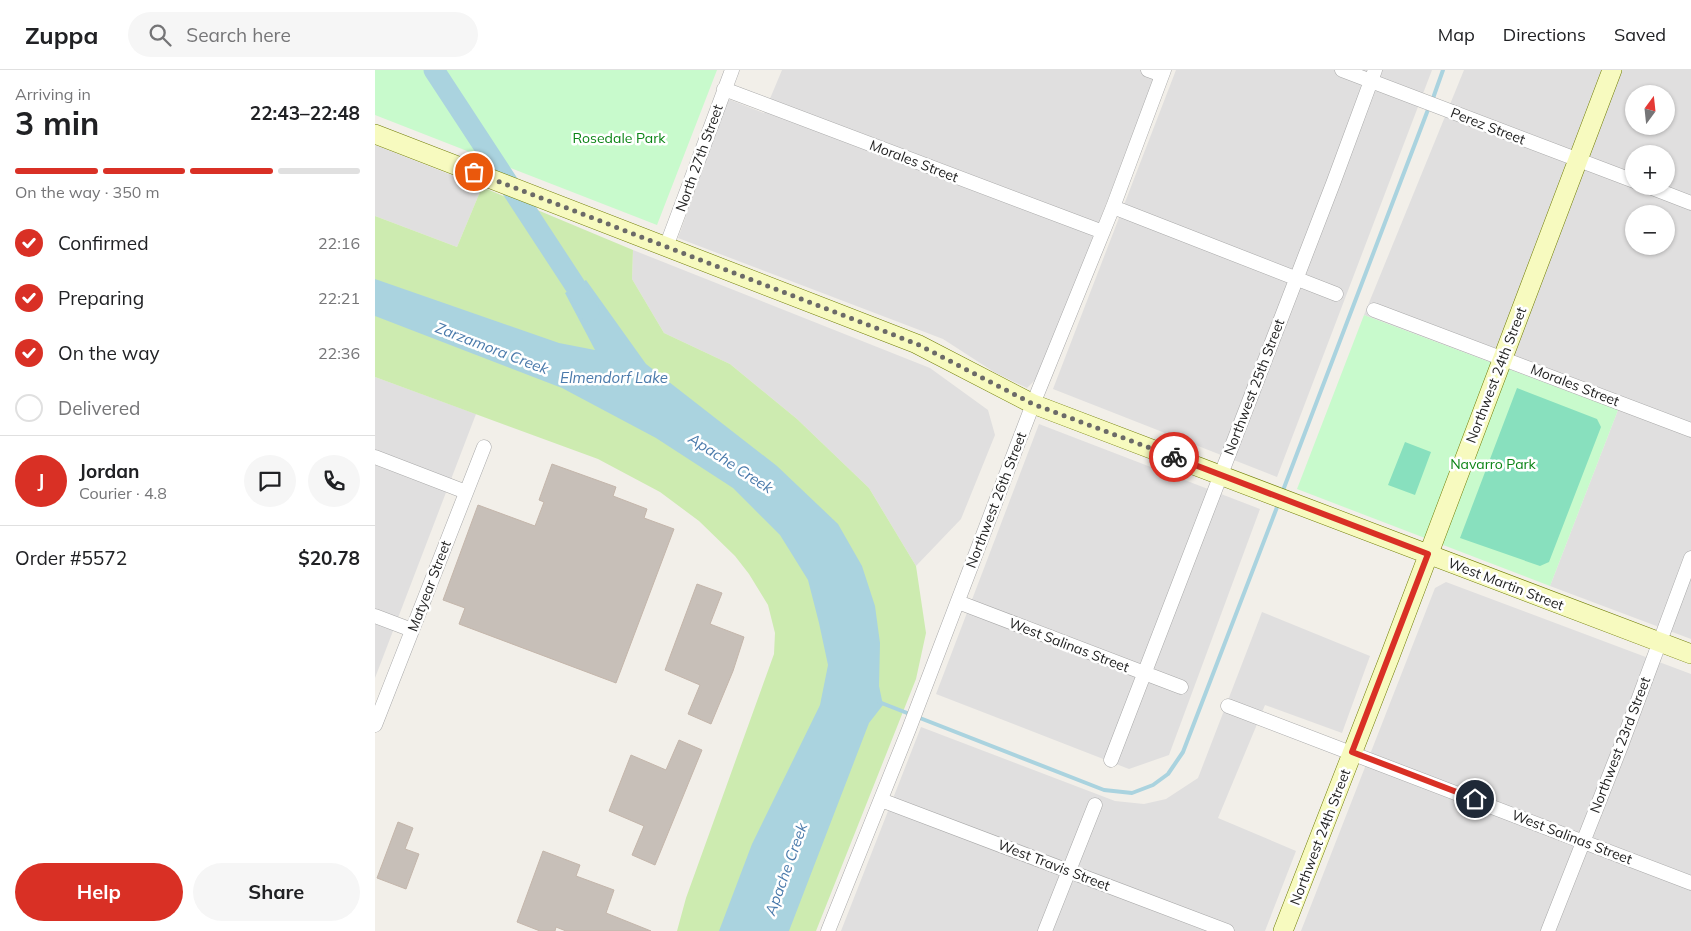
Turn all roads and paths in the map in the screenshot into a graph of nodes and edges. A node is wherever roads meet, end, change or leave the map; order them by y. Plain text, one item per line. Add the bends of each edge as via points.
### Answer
1 (732, 70) edge
2 (1148, 70) edge
3 (1342, 70) edge
4 (1612, 70) edge
5 (1163, 73) edge
6 (1373, 75) edge
7 (724, 89) junction
8 (375, 134) edge
9 (1578, 160) junction
10 (1625, 178) edge
11 (1670, 195) edge
12 (1691, 203) edge
13 (1113, 207) junction
14 (1103, 232) junction
15 (666, 247) junction
16 (1297, 277) junction
17 (1336, 294) dead end
18 (1374, 310) dead end
19 (1503, 358) junction
20 (1033, 404) junction
21 (1691, 430) edge
22 (484, 447) dead end
23 (375, 457) edge
24 (1220, 474) junction
25 (466, 492) junction
26 (1428, 554) junction
27 (1691, 558) edge
28 (958, 602) junction
29 (375, 616) edge
30 (412, 630) junction
31 (1660, 642) junction
32 (1691, 654) edge
33 (1144, 673) junction
34 (1181, 687) dead end
35 (1228, 706) dead end
36 (375, 724) edge
37 (1352, 752) junction
38 (1111, 760) dead end
39 (881, 800) junction
40 (1095, 805) dead end
41 (1583, 841) junction
42 (1068, 871) junction
43 (1691, 883) edge
44 (828, 931) edge
45 (1045, 931) edge
46 (1227, 931) edge
47 (1283, 931) edge
48 (1548, 931) edge

1 - 7 street, North 27th Street
2 - 5 street
3 - 6 street, Perez Street
4 - 9 main road, Northwest 24th Street
5 - 13 street, Northwest 26th Street
6 - 9 street, Perez Street via 1440,108
6 - 16 street, Northwest 25th Street
7 - 14 street, Morales Street
7 - 15 street, North 27th Street
8 - 15 main road, West Martin Street
9 - 10 street, Perez Street
9 - 19 main road, Northwest 24th Street
11 - 12 street
13 - 14 street, Northwest 26th Street
13 - 16 street
14 - 20 street, Northwest 26th Street
15 - 20 main road, West Martin Street via 917,344
16 - 17 street
16 - 24 street, Northwest 25th Street
18 - 19 street, Morales Street
19 - 21 street, Morales Street
19 - 26 main road, Northwest 24th Street
20 - 24 main road, West Martin Street
20 - 28 street, Northwest 26th Street
22 - 25 street, Matyear Street
23 - 25 street
24 - 26 main road, West Martin Street
24 - 33 street, Northwest 25th Street
25 - 30 street, Matyear Street
26 - 31 main road, West Martin Street
26 - 37 main road, Northwest 24th Street
27 - 31 street, Northwest 23rd Street
28 - 33 street, West Salinas Street
28 - 39 street, Northwest 26th Street
29 - 30 street
30 - 36 street, Matyear Street
31 - 32 main road, West Martin Street
31 - 41 street, Northwest 23rd Street
33 - 34 street, West Salinas Street
33 - 38 street, Northwest 25th Street
35 - 37 street, West Salinas Street
37 - 41 street, West Salinas Street
37 - 47 main road, Northwest 24th Street
39 - 42 street, West Travis Street
39 - 44 street, Northwest 26th Street
40 - 42 street
41 - 43 street, West Salinas Street
41 - 48 street, Northwest 23rd Street
42 - 45 street
42 - 46 street, West Travis Street

